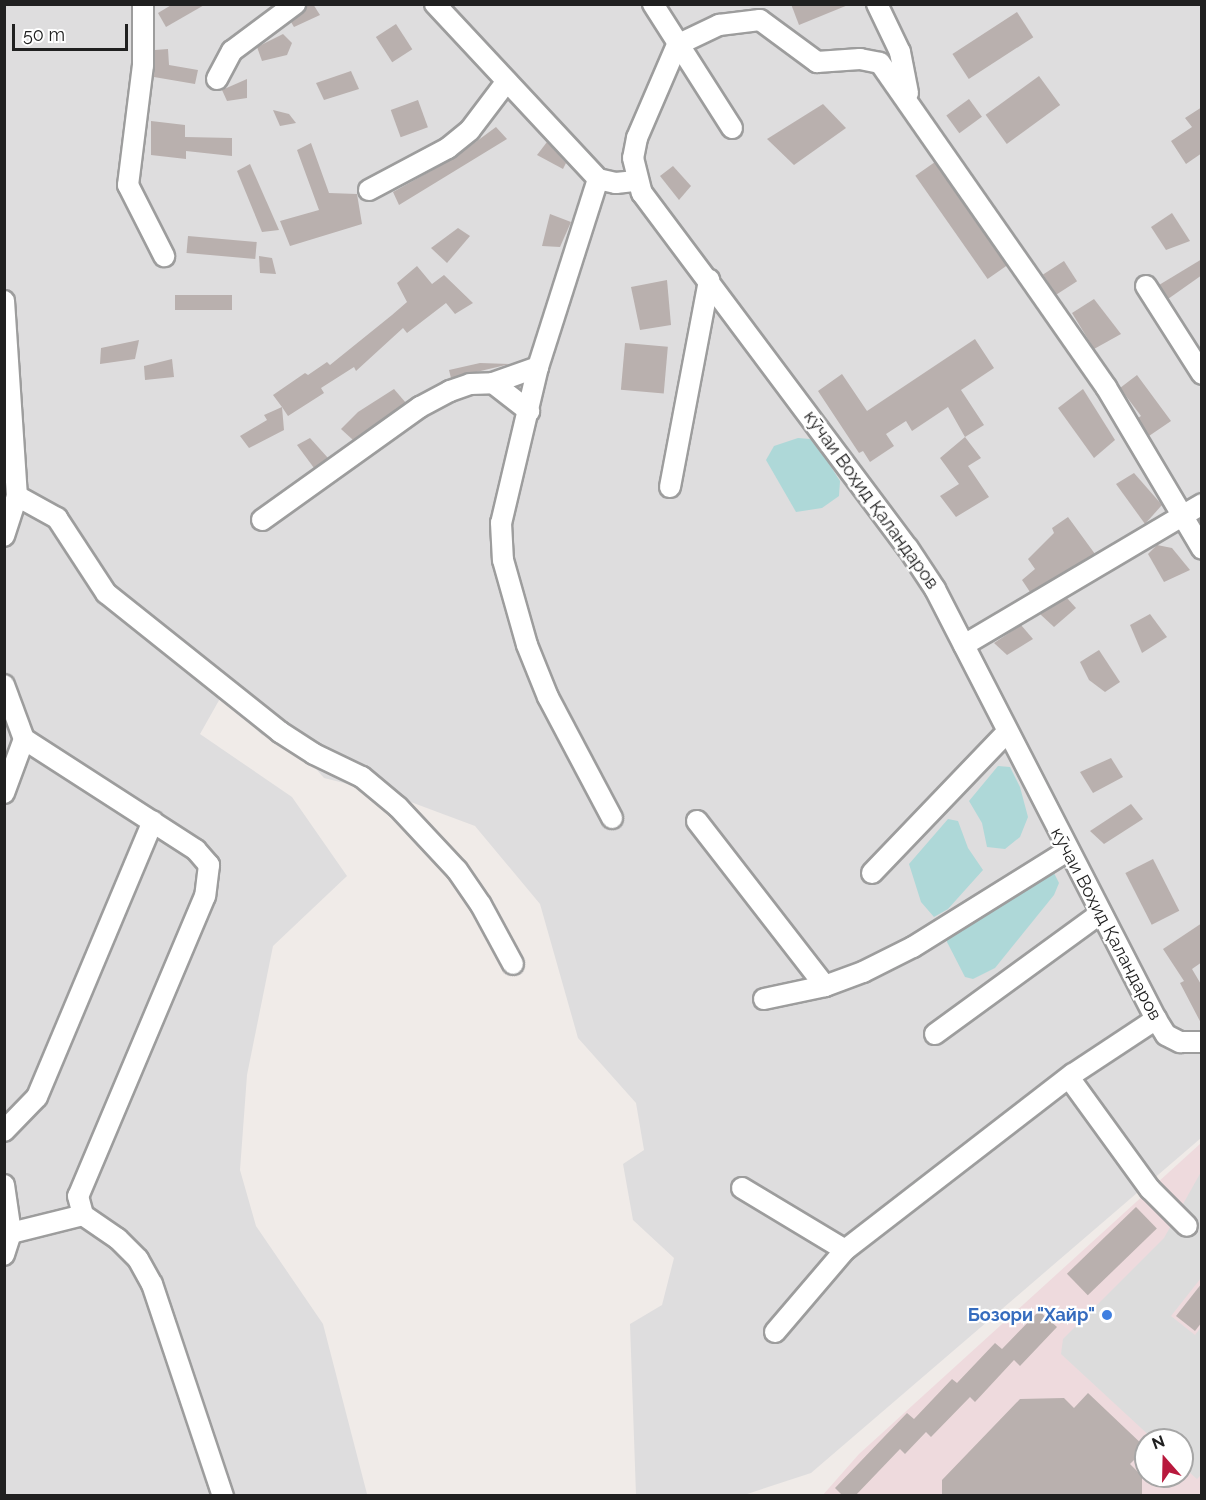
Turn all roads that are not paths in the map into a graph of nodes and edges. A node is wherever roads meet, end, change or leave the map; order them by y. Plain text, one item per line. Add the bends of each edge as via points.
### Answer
1 (143, 4) edge
2 (295, 4) edge
3 (435, 4) edge
4 (653, 4) edge
5 (877, 4) edge
6 (677, 45) junction
7 (217, 79) dead end
8 (507, 81) junction
9 (910, 102) junction
10 (732, 128) dead end
11 (598, 179) junction
12 (636, 181) junction
13 (369, 190) dead end
14 (164, 256) dead end
15 (709, 280) junction
16 (1146, 286) dead end
17 (4, 301) edge
18 (538, 368) junction
19 (1202, 374) edge
20 (493, 383) junction
21 (529, 411) junction
22 (670, 487) dead end
23 (17, 496) junction
24 (1202, 504) edge
25 (1183, 514) junction
26 (262, 520) dead end
27 (4, 536) edge
28 (1202, 549) edge
29 (964, 645) junction
30 (4, 685) edge
31 (1007, 732) junction
32 (24, 739) junction
33 (4, 793) edge
34 (612, 818) dead end
35 (153, 821) junction
36 (697, 821) dead end
37 (1067, 851) junction
38 (872, 873) dead end
39 (1101, 913) junction
40 (513, 964) dead end
41 (825, 986) junction
42 (764, 999) dead end
43 (1156, 1019) junction
44 (935, 1034) dead end
45 (1202, 1042) edge
46 (1070, 1079) junction
47 (4, 1131) edge
48 (4, 1185) edge
49 (742, 1188) dead end
50 (82, 1215) junction
51 (1187, 1226) dead end
52 (11, 1233) junction
53 (846, 1250) junction
54 (4, 1255) edge
55 (775, 1332) dead end
56 (223, 1496) edge

1 - 14 street via 143,65 128,185
2 - 7 street via 232,51
3 - 8 street
4 - 6 street
5 - 9 street via 900,52
6 - 9 street via 719,25 760,20 817,62 860,59 880,63
6 - 10 street
6 - 12 street, кӯчаи Воҳид Қаландаров via 637,138 633,158
8 - 11 street
8 - 13 street via 470,130 448,148
9 - 25 street via 1106,387
11 - 12 street via 616,183
11 - 18 street
12 - 15 street, кӯчаи Воҳид Қаландаров via 652,210
15 - 22 street
15 - 29 street, кӯчаи Воҳид Қаландаров via 908,548
16 - 19 street
17 - 23 street
18 - 20 street
18 - 21 street
20 - 21 street
20 - 26 street via 470,384 420,407
21 - 34 street via 501,523 503,560 527,645 548,697
23 - 27 street
23 - 40 street via 57,518 106,592 280,732 362,777 398,807 457,870
24 - 25 street
25 - 28 street
25 - 29 street
29 - 31 street, кӯчаи Воҳид Қаландаров
30 - 32 street
31 - 37 street, кӯчаи Воҳид Қаландаров
31 - 38 street
32 - 33 street
32 - 35 street
35 - 47 street via 37,1097 25,1114
35 - 50 street via 196,850 209,865 210,880 83,1176 78,1196
36 - 41 street
37 - 39 street, кӯчаи Воҳид Қаландаров
37 - 41 street via 913,947
39 - 43 street, кӯчаи Воҳид Қаландаров
39 - 44 street
41 - 42 street
43 - 45 street, кӯчаи Воҳид Қаландаров via 1166,1035 1180,1042
43 - 46 street
46 - 51 street via 1150,1189
46 - 53 street via 946,1169
48 - 52 street
49 - 53 street
50 - 52 street
50 - 56 street via 118,1239 138,1259 153,1284
52 - 54 street
53 - 55 street

